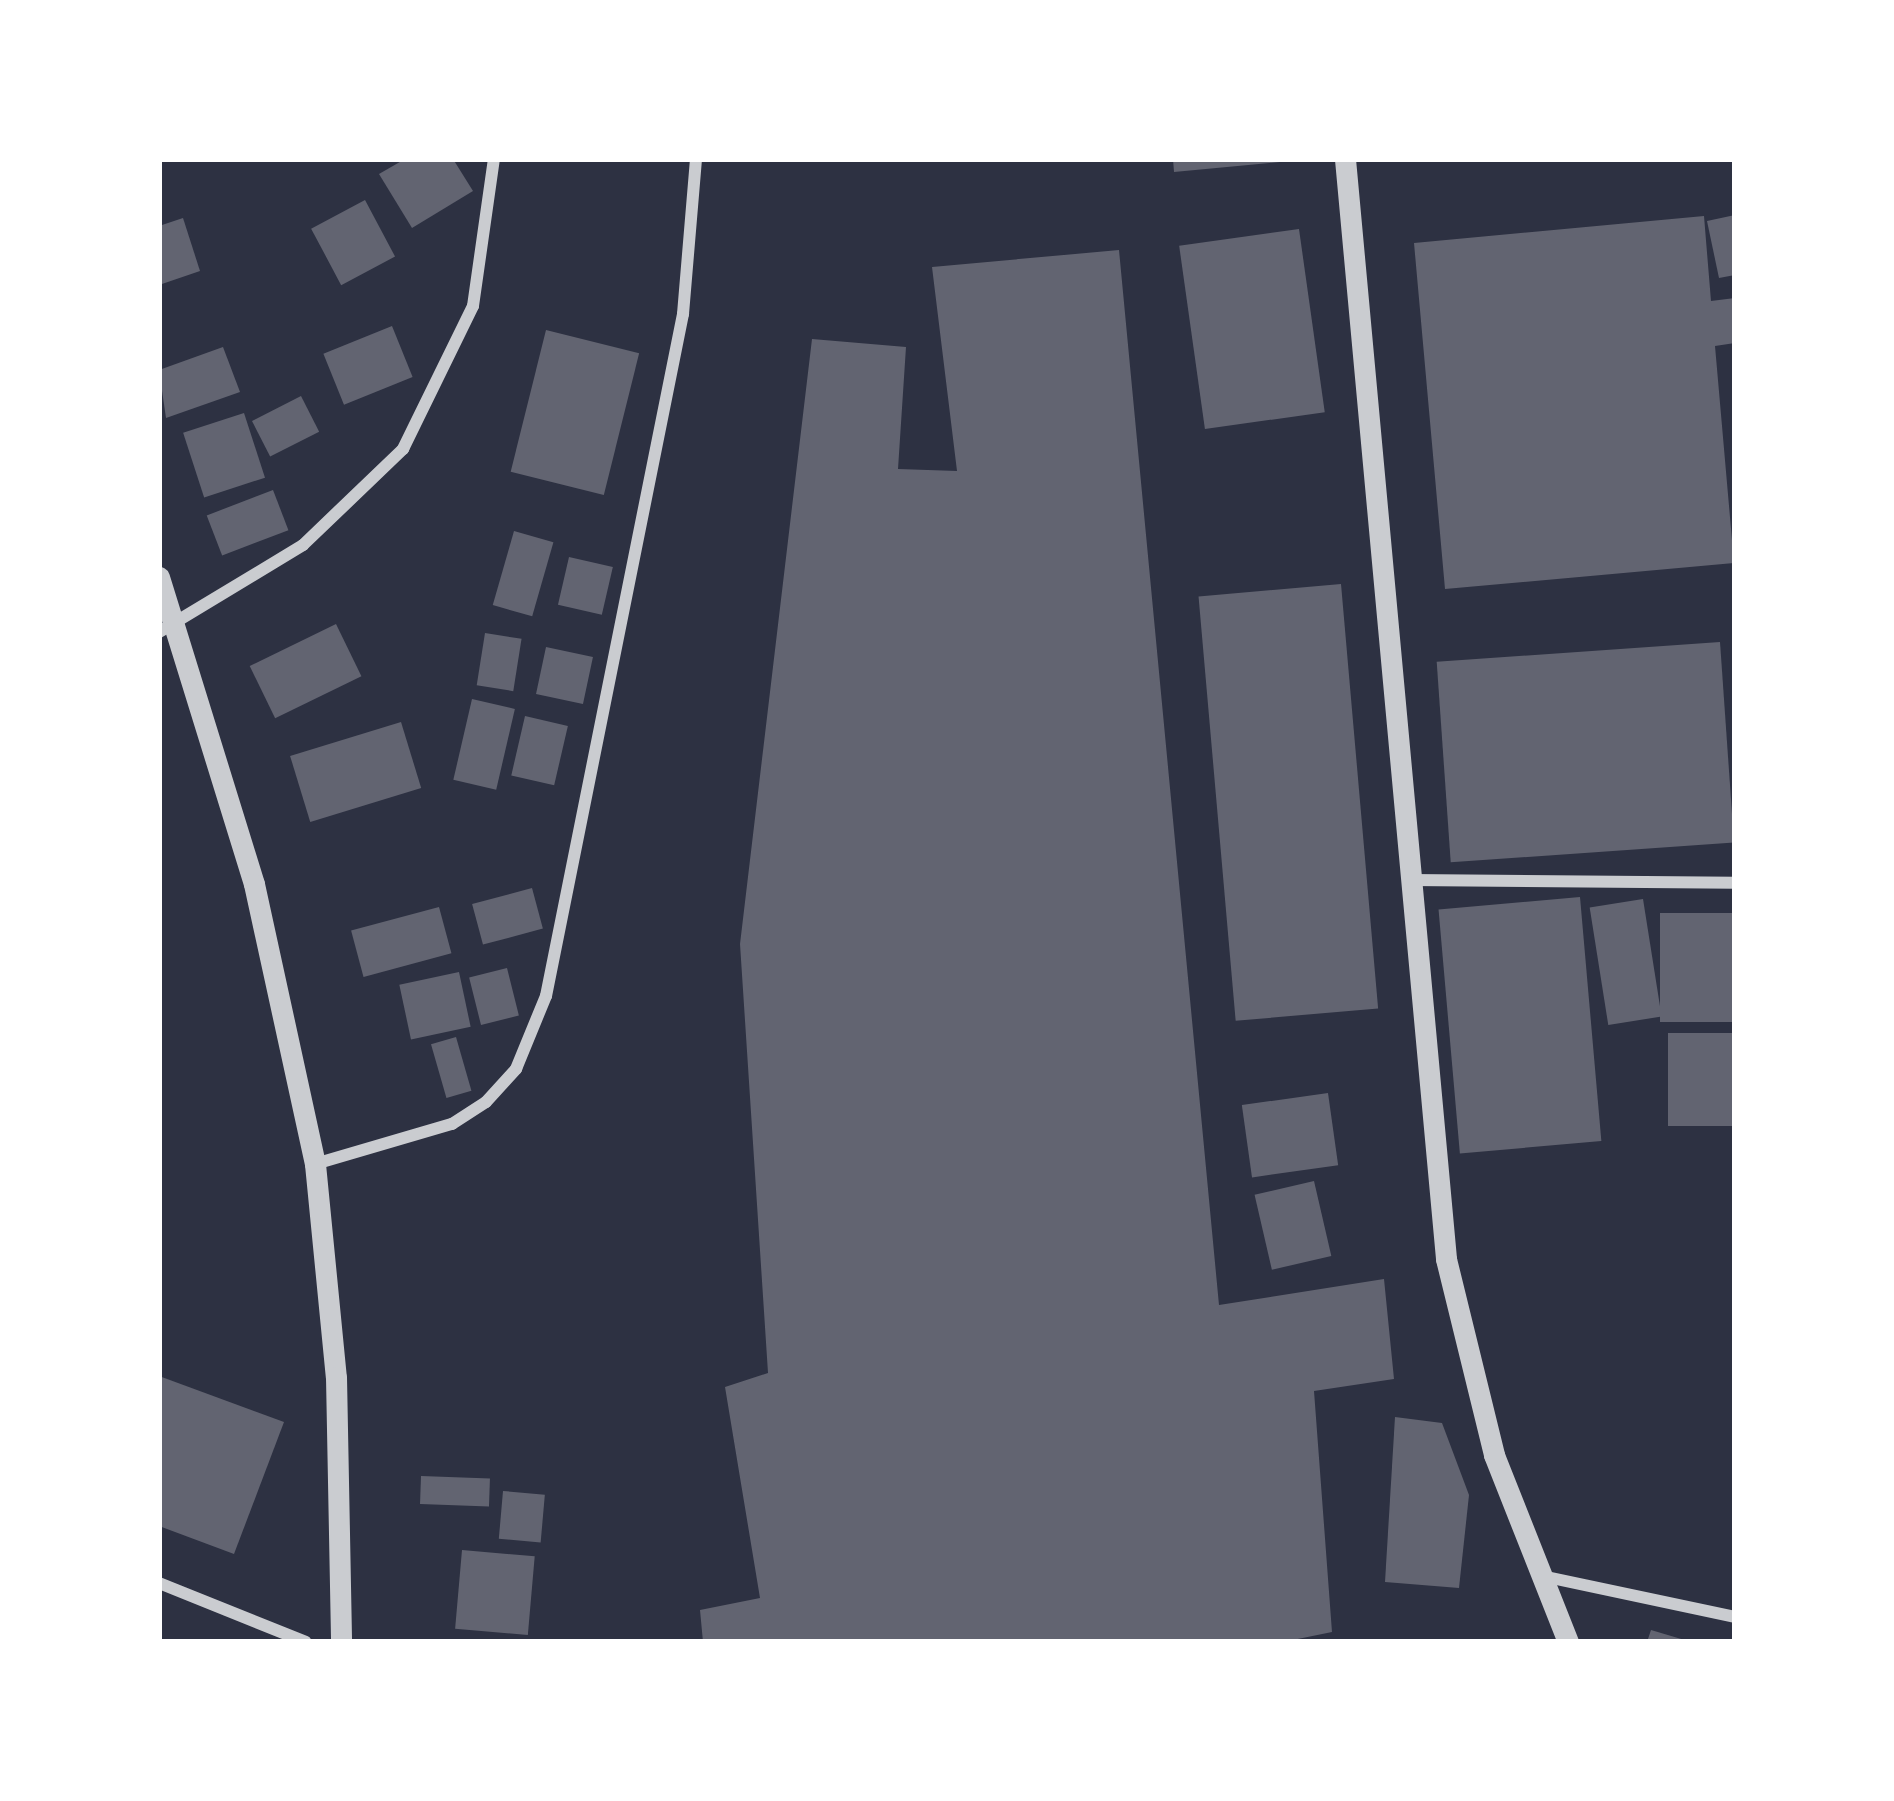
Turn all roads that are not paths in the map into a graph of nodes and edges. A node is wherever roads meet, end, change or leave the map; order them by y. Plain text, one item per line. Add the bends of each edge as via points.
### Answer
1 (494, 159) edge
2 (696, 159) edge
3 (1345, 159) edge
4 (159, 577) edge
5 (167, 629) edge
6 (1409, 880) junction
7 (1735, 884) edge
8 (315, 1164) junction
9 (1542, 1576) junction
10 (159, 1582) edge
11 (1735, 1617) edge
12 (306, 1642) edge
13 (341, 1642) edge
14 (1568, 1642) edge

1 - 5 street via 473,306 403,448 303,545
2 - 8 street via 682,314 546,996 516,1069 486,1102 452,1124
3 - 6 street
4 - 5 street
5 - 8 street via 254,884
6 - 7 street
6 - 9 street via 1466,1364
8 - 13 street via 336,1377
9 - 11 street
9 - 14 street
10 - 12 street

